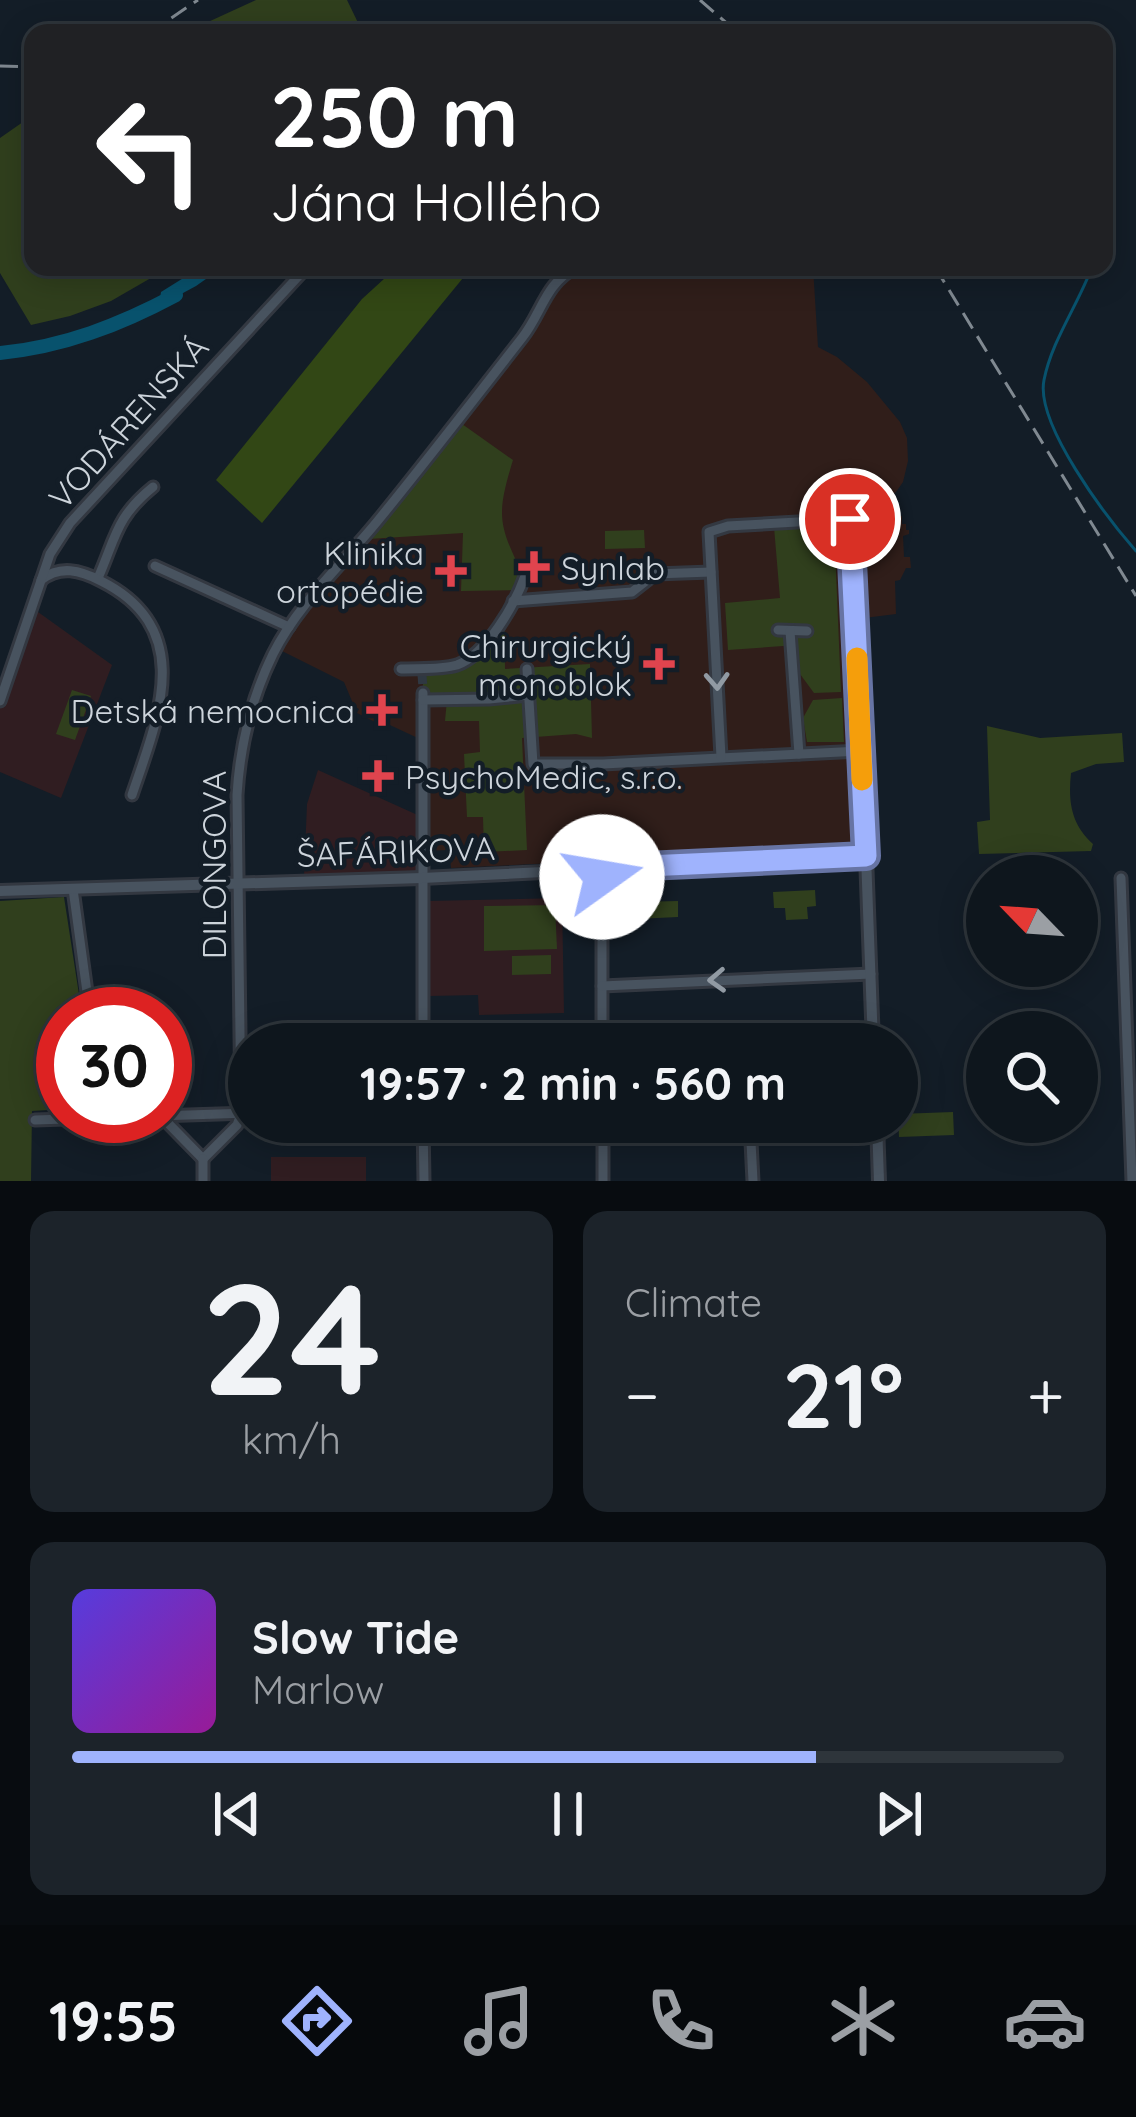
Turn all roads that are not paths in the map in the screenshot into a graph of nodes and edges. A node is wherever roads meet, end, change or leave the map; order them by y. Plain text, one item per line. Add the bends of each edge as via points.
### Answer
1 (299, 276) edge
2 (562, 276) edge
3 (153, 487) dead end
4 (155, 566) dead end
5 (711, 572) junction
6 (525, 576) dead end
7 (98, 578) junction
8 (41, 580) junction
9 (513, 601) junction
10 (289, 627) junction
11 (778, 630) dead end
12 (790, 631) junction
13 (807, 631) dead end
14 (527, 669) dead end
15 (400, 670) dead end
16 (529, 694) junction
17 (0, 701) edge
18 (860, 751) junction
19 (799, 754) junction
20 (721, 757) junction
21 (132, 795) dead end
22 (866, 856) junction
23 (602, 868) junction
24 (422, 878) junction
25 (1121, 878) dead end
26 (238, 885) junction
27 (73, 889) junction
28 (0, 891) edge
29 (871, 974) junction
30 (602, 986) junction
31 (86, 987) edge
32 (242, 1023) edge
33 (423, 1023) edge
34 (602, 1023) edge
35 (873, 1023) edge
36 (228, 1114) edge
37 (192, 1115) edge
38 (228, 1134) edge
39 (187, 1143) edge
40 (423, 1143) edge
41 (602, 1143) edge
42 (751, 1143) edge
43 (878, 1143) edge
44 (203, 1160) junction
45 (203, 1181) edge
46 (424, 1181) edge
47 (602, 1181) edge
48 (753, 1181) edge
49 (879, 1181) edge
50 (1132, 1181) edge

1 - 8 street, VODÁRENSKÁ via 70,523
2 - 10 street, DILONGOVA via 528,330
3 - 7 street via 118,524
4 - 10 street
5 - 9 street via 655,574 632,592
5 - 18 street via 709,532 850,519
5 -> 20 street
6 - 9 street
7 - 8 street via 65,569
7 - 21 street via 142,614 165,671
8 - 17 street, VODÁRENSKÁ
9 - 15 street via 469,659
10 - 26 street, DILONGOVA via 242,744
11 - 12 street
12 - 13 street
12 - 19 street
14 - 16 street
16 - 20 street via 533,764
16 - 24 street via 423,696
18 - 19 street
18 - 22 street
19 - 20 street
22 - 23 street, ŠAFÁRIKOVA
22 - 29 street
23 - 24 street, ŠAFÁRIKOVA
23 - 30 street
24 - 26 street, ŠAFÁRIKOVA
24 - 33 street
25 - 50 street
26 - 27 street, ŠAFÁRIKOVA
26 - 32 street, DILONGOVA
27 - 28 street, ŠAFÁRIKOVA
27 - 31 street
29 -> 30 street
29 - 35 street
30 - 34 street
36 - 37 street
38 - 44 street
39 - 44 street
40 - 46 street
41 - 47 street
42 - 48 street
43 - 49 street
44 - 45 street

